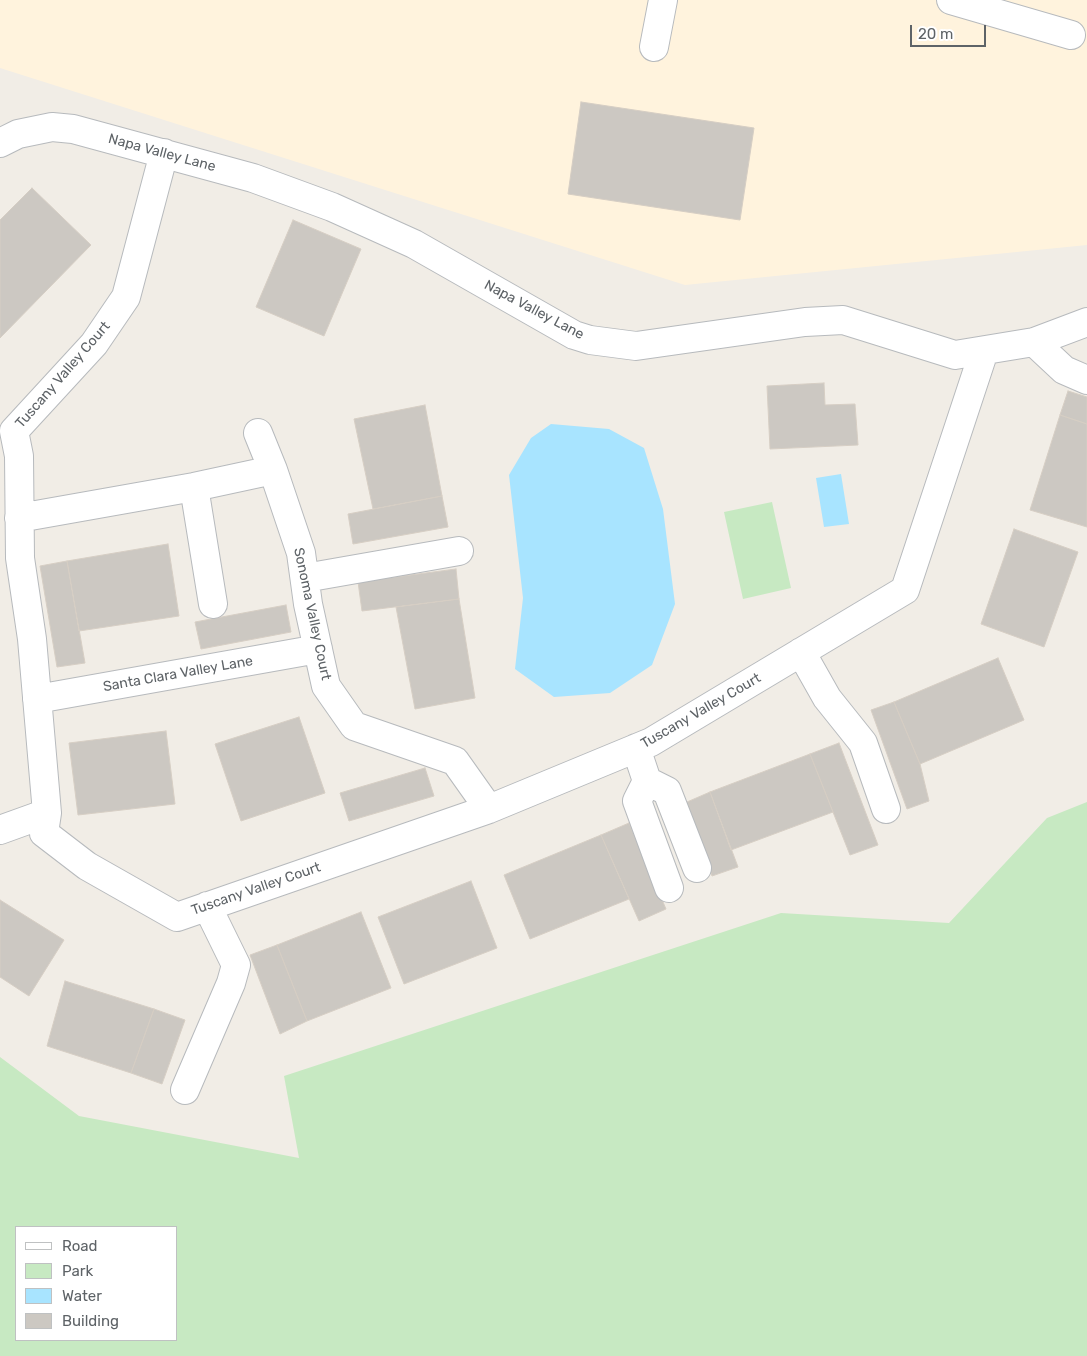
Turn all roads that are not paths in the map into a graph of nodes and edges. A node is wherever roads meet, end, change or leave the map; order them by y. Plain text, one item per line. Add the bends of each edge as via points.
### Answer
1 (663, 0) edge
2 (951, 0) edge
3 (1021, 10) edge
4 (1071, 36) dead end
5 (654, 47) dead end
6 (0, 142) edge
7 (164, 153) junction
8 (1087, 322) edge
9 (1034, 342) junction
10 (984, 351) junction
11 (1087, 380) edge
12 (7, 429) edge
13 (258, 434) dead end
14 (273, 470) junction
15 (194, 487) junction
16 (19, 518) junction
17 (460, 551) dead end
18 (305, 578) junction
19 (213, 604) dead end
20 (318, 649) junction
21 (802, 652) junction
22 (37, 699) junction
23 (636, 748) junction
24 (647, 781) junction
25 (489, 809) junction
26 (886, 809) dead end
27 (47, 813) junction
28 (0, 830) edge
29 (697, 868) dead end
30 (669, 888) dead end
31 (207, 906) junction
32 (185, 1090) dead end

1 - 5 street
2 - 3 street
3 - 4 street
6 - 7 street, Napa Valley Lane via 18,134 59,128
7 - 10 street, Napa Valley Lane via 253,178 332,207 414,244 574,335 590,340 636,346 805,322 843,320 955,355
7 - 12 street, Tuscany Valley Court via 126,297 94,344
8 - 9 street, Napa Valley Lane
9 - 10 street, Napa Valley Lane
9 - 11 street via 1064,370
10 - 21 street, Tuscany Valley Court via 905,590
12 - 16 street, Tuscany Valley Court via 19,456
13 - 14 street, Sonoma Valley Court
14 - 15 street
14 - 18 street, Sonoma Valley Court via 301,553
15 - 16 street
15 - 19 street
16 - 22 street, Tuscany Valley Court via 20,558
17 - 18 street
18 - 20 street, Sonoma Valley Court
20 - 22 street, Santa Clara Valley Lane
20 - 25 street, Sonoma Valley Court via 326,686 354,726 455,761
21 - 23 street, Tuscany Valley Court
21 - 26 street via 827,698 863,743
22 - 27 street, Tuscany Valley Court
23 - 24 street
23 - 25 street, Tuscany Valley Court
24 - 29 street via 666,791
24 - 30 street via 637,801
25 - 31 street, Tuscany Valley Court
27 - 28 street
27 - 31 street, Tuscany Valley Court via 44,833 87,866 176,917
31 - 32 street via 236,965

